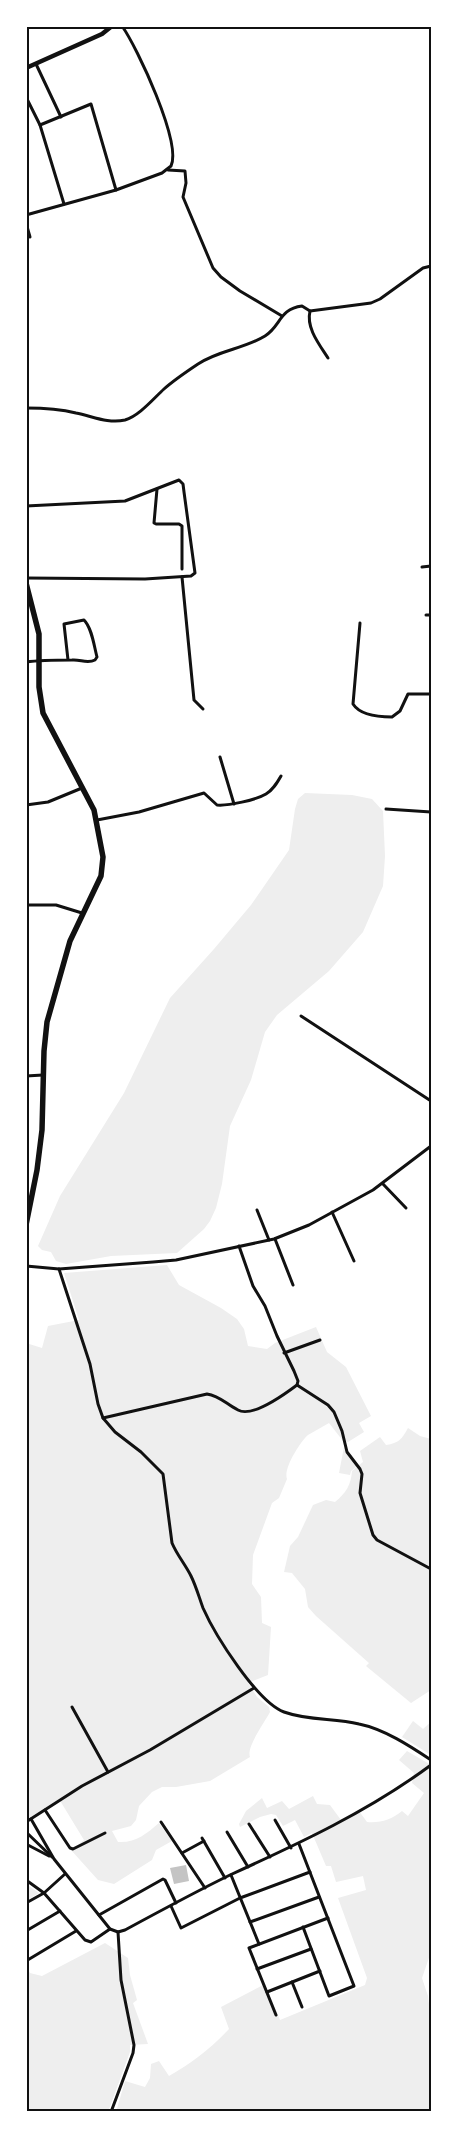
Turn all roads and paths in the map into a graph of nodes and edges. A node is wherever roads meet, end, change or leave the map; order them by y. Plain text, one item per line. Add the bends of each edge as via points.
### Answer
1 (112, 26) edge
2 (122, 26) edge
3 (35, 63) junction
4 (26, 68) edge
5 (26, 97) edge
6 (61, 116) junction
7 (40, 125) junction
8 (168, 170) junction
9 (116, 190) junction
10 (64, 204) junction
11 (26, 215) edge
12 (26, 223) edge
13 (30, 237) dead end
14 (431, 266) edge
15 (310, 310) junction
16 (282, 316) junction
17 (328, 358) dead end
18 (26, 408) edge
19 (157, 489) junction
20 (26, 506) edge
21 (431, 566) edge
22 (422, 567) dead end
23 (182, 569) dead end
24 (182, 577) junction
25 (26, 578) edge
26 (26, 582) edge
27 (360, 623) dead end
28 (39, 660) junction
29 (68, 660) junction
30 (26, 662) edge
31 (431, 694) edge
32 (203, 709) dead end
33 (220, 757) dead end
34 (281, 776) dead end
35 (83, 788) junction
36 (234, 804) junction
37 (26, 805) edge
38 (386, 809) dead end
39 (431, 812) edge
40 (97, 820) junction
41 (26, 904) edge
42 (82, 913) junction
43 (300, 1016) dead end
44 (43, 1075) junction
45 (26, 1076) edge
46 (431, 1101) edge
47 (431, 1146) edge
48 (384, 1184) junction
49 (406, 1208) dead end
50 (257, 1210) dead end
51 (332, 1212) junction
52 (26, 1226) edge
53 (274, 1239) junction
54 (269, 1240) junction
55 (238, 1246) junction
56 (354, 1261) dead end
57 (26, 1266) edge
58 (59, 1268) junction
59 (293, 1285) dead end
60 (320, 1340) dead end
61 (284, 1353) junction
62 (297, 1385) junction
63 (103, 1418) junction
64 (431, 1569) edge
65 (254, 1688) junction
66 (72, 1707) dead end
67 (431, 1760) edge
68 (431, 1765) edge
69 (108, 1772) junction
70 (45, 1810) junction
71 (31, 1819) junction
72 (275, 1820) dead end
73 (26, 1822) edge
74 (161, 1822) dead end
75 (249, 1824) dead end
76 (26, 1832) edge
77 (227, 1832) dead end
78 (106, 1833) dead end
79 (26, 1844) edge
80 (299, 1844) junction
81 (291, 1848) junction
82 (182, 1853) junction
83 (270, 1857) junction
84 (54, 1859) junction
85 (248, 1867) junction
86 (310, 1872) junction
87 (65, 1874) junction
88 (230, 1875) junction
89 (225, 1878) junction
90 (26, 1880) edge
91 (205, 1888) junction
92 (44, 1893) junction
93 (320, 1897) junction
94 (240, 1898) junction
95 (176, 1903) junction
96 (26, 1904) edge
97 (171, 1906) junction
98 (60, 1911) junction
99 (99, 1915) junction
100 (328, 1918) junction
101 (250, 1922) junction
102 (303, 1928) junction
103 (110, 1929) junction
104 (76, 1930) junction
105 (26, 1931) edge
106 (118, 1932) junction
107 (259, 1944) junction
108 (311, 1949) junction
109 (26, 1961) edge
110 (257, 1969) junction
111 (320, 1971) junction
112 (292, 1982) junction
113 (266, 1992) junction
114 (302, 2007) dead end
115 (276, 2014) dead end
116 (111, 2112) edge

1 - 3 main road via 76,47
2 - 8 street via 160,102 174,157
3 - 4 main road
3 - 6 street
5 - 7 street
6 - 7 street
6 - 9 street via 89,104 92,106
7 - 10 street
8 - 9 street
8 - 16 street via 185,170 183,197 216,273
9 - 10 street
10 - 11 street
12 - 13 street
14 - 15 street via 423,268 375,302
15 - 16 street via 296,307
15 - 17 street via 313,334
16 - 18 street via 263,337 200,363 125,420
19 - 20 street via 117,502
19 - 23 street via 154,523 182,526
19 - 24 street via 177,480 182,484 195,573
21 - 22 street
24 - 25 street
24 - 32 street via 194,700
26 - 28 highway via 39,634
27 - 31 street via 353,704 356,707 370,714 392,717 400,712 408,694
28 - 29 street
28 - 30 street
28 - 35 highway via 43,713
29 - 29 street via 87,662 96,659 88,624 84,620 64,624
33 - 36 street
34 - 36 street via 264,796
35 - 37 street via 48,802
35 - 40 highway
36 - 40 street via 216,805 204,793 139,812
38 - 39 street
40 - 42 highway via 104,857 101,876
41 - 42 street via 56,905
42 - 44 highway via 50,1006
43 - 46 street
44 - 45 street
44 - 52 highway via 42,1130
47 - 48 street
48 - 49 street
48 - 51 street
50 - 54 street
51 - 53 street
51 - 56 street
53 - 54 street
53 - 59 street
54 - 55 street
55 - 58 street via 161,1262
55 - 61 street
57 - 58 street
58 - 63 street via 90,1364
60 - 61 street
61 - 62 street
62 - 63 street via 250,1412 238,1410 217,1396 207,1394
62 - 64 street via 334,1412 347,1452 362,1474 360,1493 377,1540
63 - 65 street via 163,1474 175,1551 190,1574 207,1616
65 - 67 street via 270,1705 282,1711 308,1719 360,1724
65 - 69 street
66 - 69 street
68 - 80 street via 369,1807
69 - 70 street
70 - 71 street
70 - 78 street via 70,1848
71 - 73 street
71 - 84 street
72 - 81 street
74 - 82 street
75 - 83 street
76 - 84 street
77 - 85 street
79 - 84 street
80 - 81 street
80 - 86 street
81 - 83 street
82 - 89 street via 203,1839
82 - 91 street
83 - 85 street
84 - 87 street
85 - 88 street
86 - 93 street
86 - 94 street
87 - 92 street
87 - 99 street
88 - 89 street
88 - 94 street
89 - 91 street
90 - 92 street
91 - 95 street
92 - 96 street
92 - 98 street
93 - 100 street
93 - 101 street
94 - 97 street via 181,1928
94 - 101 street
95 - 97 street
95 - 99 street via 165,1880 160,1879
97 - 106 street
98 - 104 street
98 - 105 street
99 - 103 street
100 - 102 street
100 - 111 street via 354,1986 329,1996
101 - 107 street
102 - 107 street
102 - 108 street
103 - 104 street via 91,1942
103 - 106 street
104 - 109 street
106 - 116 street via 121,1980 134,2046
107 - 110 street via 249,1948
108 - 110 street
108 - 111 street
110 - 113 street
111 - 112 street
112 - 113 street
112 - 114 street
113 - 115 street

